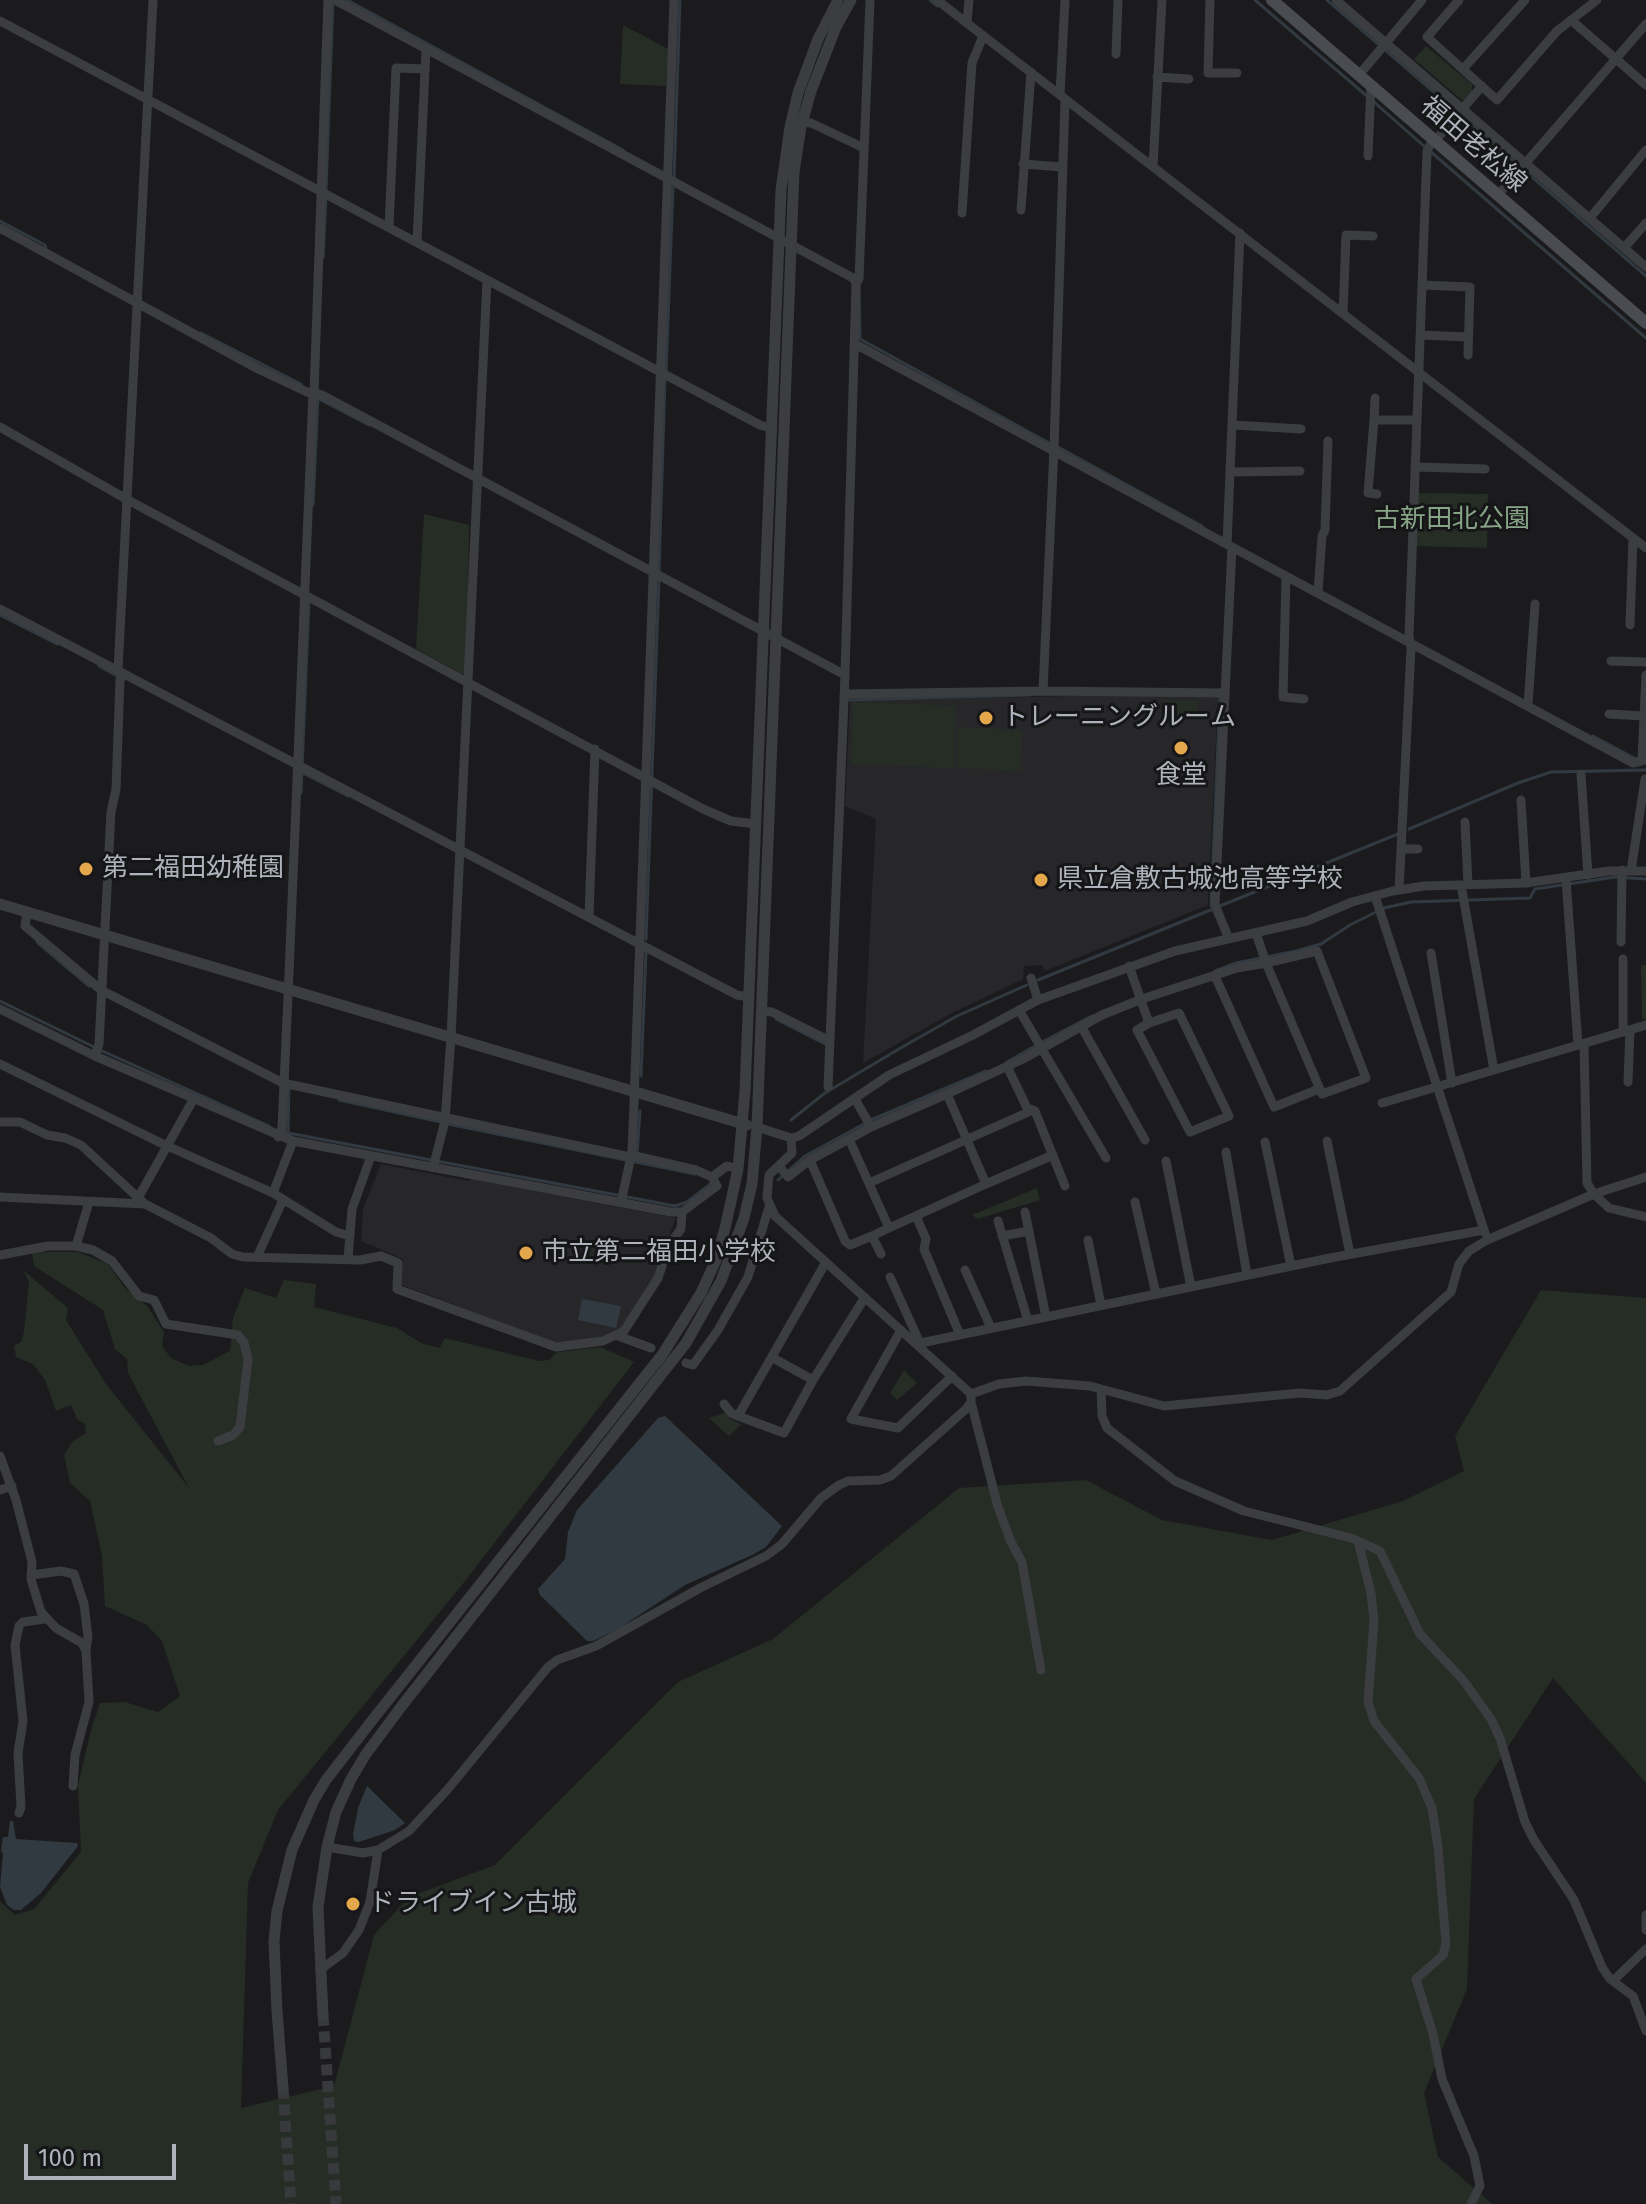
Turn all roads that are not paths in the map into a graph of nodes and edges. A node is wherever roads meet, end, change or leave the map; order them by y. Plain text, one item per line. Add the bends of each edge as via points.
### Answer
1 (153, 0) edge
2 (328, 0) edge
3 (336, 0) edge
4 (674, 0) edge
5 (838, 0) edge
6 (851, 0) edge
7 (870, 0) edge
8 (937, 0) edge
9 (969, 0) edge
10 (1065, 0) edge
11 (1118, 0) edge
12 (1162, 0) edge
13 (1210, 0) edge
14 (1272, 0) edge
15 (1422, 0) edge
16 (1459, 0) edge
17 (1525, 0) edge
18 (1344, 2) edge
19 (1591, 2) edge
20 (1571, 20) junction
21 (0, 21) edge
22 (967, 23) junction
23 (1646, 24) edge
24 (981, 39) junction
25 (1383, 45) junction
26 (426, 49) junction
27 (1116, 54) dead end
28 (1615, 59) junction
29 (425, 69) junction
30 (1463, 69) junction
31 (1237, 73) dead end
32 (1030, 75) junction
33 (1359, 75) junction
34 (1157, 77) junction
35 (1189, 79) dead end
36 (1646, 85) edge
37 (1482, 86) junction
38 (1371, 95) junction
39 (148, 100) junction
40 (1064, 101) junction
41 (1460, 112) junction
42 (803, 122) junction
43 (1430, 144) junction
44 (864, 148) junction
45 (1646, 150) edge
46 (1368, 156) dead end
47 (1023, 164) junction
48 (1523, 166) junction
49 (1062, 167) junction
50 (1153, 167) junction
51 (667, 175) junction
52 (324, 192) junction
53 (1498, 195) junction
54 (1021, 210) dead end
55 (962, 213) dead end
56 (1590, 218) junction
57 (1646, 223) edge
58 (389, 227) junction
59 (0, 228) edge
60 (1373, 236) dead end
61 (1239, 237) junction
62 (778, 239) junction
63 (417, 242) junction
64 (790, 245) junction
65 (1624, 248) junction
66 (1646, 267) edge
67 (487, 280) junction
68 (857, 282) junction
69 (1422, 285) junction
70 (137, 301) junction
71 (1343, 314) junction
72 (1646, 323) edge
73 (1420, 335) junction
74 (1468, 337) junction
75 (855, 344) junction
76 (1468, 355) dead end
77 (664, 374) junction
78 (1420, 377) junction
79 (316, 394) junction
80 (1375, 398) dead end
81 (1374, 420) junction
82 (1417, 420) junction
83 (1233, 425) junction
84 (0, 427) edge
85 (771, 428) junction
86 (1301, 429) dead end
87 (1328, 441) dead end
88 (1054, 447) junction
89 (1415, 467) junction
90 (1485, 469) dead end
91 (1300, 471) dead end
92 (1232, 472) junction
93 (477, 481) junction
94 (1377, 494) dead end
95 (128, 500) junction
96 (1633, 542) junction
97 (1229, 543) junction
98 (1646, 548) edge
99 (656, 575) junction
100 (1286, 577) junction
101 (1319, 590) junction
102 (307, 595) junction
103 (1535, 604) dead end
104 (0, 609) edge
105 (1630, 625) dead end
106 (769, 634) junction
107 (1410, 640) junction
108 (1611, 661) dead end
109 (1646, 662) edge
110 (121, 675) junction
111 (1646, 675) edge
112 (845, 677) junction
113 (468, 682) junction
114 (1043, 691) junction
115 (1224, 693) junction
116 (847, 694) junction
117 (1304, 699) dead end
118 (1529, 702) junction
119 (1609, 714) dead end
120 (1643, 716) junction
121 (595, 749) junction
122 (1642, 760) edge
123 (300, 767) junction
124 (1581, 774) dead end
125 (1645, 779) edge
126 (650, 781) junction
127 (1521, 800) dead end
128 (1465, 822) dead end
129 (756, 824) junction
130 (1402, 849) junction
131 (1418, 849) dead end
132 (460, 851) junction
133 (1646, 871) edge
134 (1625, 873) junction
135 (1588, 875) junction
136 (1526, 883) junction
137 (1566, 883) junction
138 (1465, 884) junction
139 (1399, 890) junction
140 (1375, 896) junction
141 (0, 904) edge
142 (27, 912) junction
143 (589, 916) junction
144 (104, 933) junction
145 (1256, 933) junction
146 (1229, 939) junction
147 (1621, 942) dead end
148 (641, 946) junction
149 (1431, 953) dead end
150 (1265, 959) junction
151 (1623, 959) dead end
152 (1129, 966) junction
153 (1215, 976) junction
154 (1031, 978) dead end
155 (288, 988) junction
156 (101, 993) junction
157 (1141, 996) junction
158 (749, 997) junction
159 (1038, 1000) junction
160 (0, 1009) edge
161 (1019, 1010) junction
162 (762, 1011) junction
163 (1149, 1023) junction
164 (1646, 1025) edge
165 (1081, 1026) junction
166 (1626, 1031) junction
167 (451, 1037) junction
168 (830, 1041) junction
169 (1581, 1044) junction
170 (1040, 1046) junction
171 (96, 1052) junction
172 (0, 1064) edge
173 (1007, 1066) junction
174 (1494, 1070) junction
175 (1628, 1082) dead end
176 (1452, 1083) junction
177 (283, 1086) junction
178 (828, 1087) dead end
179 (1436, 1087) junction
180 (1319, 1089) junction
181 (634, 1091) junction
182 (947, 1094) junction
183 (855, 1099) junction
184 (193, 1100) junction
185 (1382, 1103) dead end
186 (1033, 1110) junction
187 (0, 1122) edge
188 (445, 1122) junction
189 (743, 1123) junction
190 (869, 1123) junction
191 (757, 1127) junction
192 (280, 1133) junction
193 (791, 1138) junction
194 (849, 1139) junction
195 (967, 1140) junction
196 (1145, 1140) dead end
197 (293, 1141) junction
198 (1327, 1141) dead end
199 (1265, 1142) dead end
200 (165, 1145) junction
201 (1226, 1152) dead end
202 (1053, 1155) junction
203 (371, 1156) junction
204 (632, 1158) junction
205 (1106, 1158) dead end
206 (810, 1160) junction
207 (1166, 1161) dead end
208 (434, 1164) junction
209 (738, 1169) junction
210 (783, 1171) junction
211 (1646, 1177) edge
212 (713, 1179) junction
213 (869, 1183) junction
214 (986, 1184) junction
215 (1065, 1186) dead end
216 (273, 1193) junction
217 (1594, 1194) junction
218 (0, 1197) edge
219 (622, 1198) junction
220 (283, 1200) junction
221 (141, 1201) junction
222 (89, 1202) junction
223 (1135, 1202) dead end
224 (769, 1207) junction
225 (682, 1212) junction
226 (1025, 1212) dead end
227 (916, 1216) junction
228 (1646, 1217) edge
229 (998, 1221) dead end
230 (889, 1228) junction
231 (1029, 1231) junction
232 (1486, 1235) junction
233 (350, 1236) junction
234 (872, 1236) junction
235 (1002, 1236) junction
236 (1088, 1240) dead end
237 (76, 1246) junction
238 (881, 1254) dead end
239 (1350, 1254) junction
240 (0, 1255) edge
241 (257, 1257) junction
242 (348, 1259) junction
243 (826, 1262) junction
244 (1291, 1266) junction
245 (965, 1270) dead end
246 (1247, 1275) junction
247 (890, 1277) dead end
248 (1191, 1287) junction
249 (1156, 1294) junction
250 (865, 1297) junction
251 (1101, 1305) junction
252 (1046, 1317) junction
253 (1028, 1321) junction
254 (991, 1328) junction
255 (901, 1330) junction
256 (960, 1335) junction
257 (618, 1336) junction
258 (918, 1343) junction
259 (651, 1348) dead end
260 (773, 1358) junction
261 (686, 1363) dead end
262 (952, 1376) junction
263 (813, 1380) junction
264 (1101, 1389) junction
265 (971, 1398) junction
266 (724, 1404) dead end
267 (738, 1416) junction
268 (218, 1441) dead end
269 (0, 1456) edge
270 (12, 1486) junction
271 (0, 1490) edge
272 (1358, 1541) junction
273 (31, 1575) junction
274 (45, 1619) junction
275 (86, 1651) junction
276 (1041, 1670) dead end
277 (73, 1786) dead end
278 (19, 1813) dead end
279 (327, 1847) junction
280 (378, 1850) junction
281 (1646, 1915) edge
282 (1646, 1930) edge
283 (1646, 1949) edge
284 (320, 1970) junction
285 (1613, 1981) junction
286 (323, 2015) tunnel mouth
287 (1646, 2029) edge
288 (283, 2088) tunnel mouth
289 (1471, 2204) edge

1 - 39 street
2 - 52 street
3 - 26 street
4 - 51 street
5 - 62 street via 808,66 790,127
6 - 42 street via 823,59
7 - 44 street
8 - 22 street
9 - 22 street
10 - 40 street
11 - 27 street
12 - 34 street
13 - 31 street via 1208,73
14 - 33 main road, 福田老松線
15 - 25 street
16 - 30 street via 1427,37
17 - 30 street
18 - 25 street
19 - 20 street
20 - 28 street
20 - 37 street via 1497,100
21 - 39 street
22 - 24 street
23 - 28 street
24 - 32 street
24 - 55 street via 972,63
25 - 33 street
25 - 41 street
26 - 29 street
26 - 51 street
28 - 36 street
28 - 48 street
29 - 58 street via 396,68
29 - 63 street
30 - 37 street
32 - 40 street
32 - 47 street
33 - 38 main road, 福田老松線
34 - 35 street
34 - 50 street
37 - 41 street
38 - 43 main road, 福田老松線
38 - 46 street
39 - 52 street
39 - 70 street
40 - 49 street
40 - 50 street
41 - 43 street
41 - 48 street
42 - 44 street
42 - 64 street
43 - 53 main road, 福田老松線
43 - 69 street
44 - 68 street
45 - 56 street
47 - 49 street
47 - 54 street
48 - 53 street
48 - 56 street
49 - 88 street
50 - 61 street
51 - 62 street
51 - 77 street
52 - 58 street
52 - 79 street
53 - 72 main road, 福田老松線
56 - 65 street
57 - 65 street
58 - 63 street
59 - 70 street
60 - 71 street via 1346,235
61 - 71 street
61 - 83 street
62 - 64 street
62 - 85 street
63 - 67 street
64 - 68 street
64 - 106 street
65 - 66 street
67 - 77 street
67 - 93 street
68 - 75 street
69 - 73 street
69 - 74 street via 1470,287
70 - 79 street via 258,369
70 - 95 street
71 - 78 street
73 - 74 street
73 - 78 street
74 - 76 street
75 - 88 street
75 - 112 street
77 - 85 street
77 - 99 street
78 - 82 street
78 - 96 street
79 - 93 street
79 - 102 street
80 - 81 street
81 - 82 street
81 - 94 street via 1368,493
82 - 89 street
83 - 86 street
83 - 92 street
84 - 95 street
85 - 106 street
87 - 101 street
88 - 97 street
88 - 114 street
89 - 90 street
89 - 107 street
91 - 92 street
92 - 97 street
93 - 99 street
93 - 113 street
95 - 102 street
95 - 110 street
96 - 98 street
96 - 105 street
97 - 100 street
97 - 115 street
99 - 106 street
99 - 126 street
100 - 101 street
100 - 117 street via 1283,697
101 - 107 street
102 - 113 street
102 - 123 street
103 - 118 street
104 - 110 street
106 - 112 street
106 - 129 street
106 - 162 street
107 - 118 street
107 - 130 street
108 - 109 street
110 - 123 street
110 - 144 street
111 - 120 street
112 - 116 street
113 - 121 street
113 - 132 street
114 - 115 street
114 - 116 street
115 - 146 street via 1217,908
116 - 168 street
118 - 122 street via 1633,763
119 - 120 street
120 - 122 street
121 - 126 street
121 - 143 street
123 - 132 street
123 - 155 street
124 - 135 street
125 - 134 street
126 - 129 street via 731,821
126 - 148 street
127 - 136 street
128 - 138 street
129 - 158 street
130 - 131 street
130 - 139 street
132 - 143 street
132 - 167 street
133 - 134 street
134 - 135 street
134 - 147 street
135 - 137 street
136 - 137 street
136 - 138 street
137 - 169 street
138 - 139 street
138 - 174 street via 1463,899
139 - 140 street
140 - 145 street
140 - 179 street
141 - 142 street
142 - 144 street
142 - 156 street via 25,926
143 - 148 street
144 - 155 street
144 - 156 street
145 - 146 street
145 - 150 street
146 - 152 street
148 - 158 street
148 - 181 street
149 - 176 street
150 - 153 street
150 - 180 street
150 - 180 street via 1317,951 1366,1078 1322,1094
151 - 166 street
152 - 157 street
152 - 159 street
153 - 157 street
153 - 180 street via 1274,1107
154 - 159 street
155 - 167 street
155 - 177 street
156 - 171 street
156 - 177 street
157 - 163 street
157 - 165 street
158 - 189 street
159 - 161 street
160 - 171 street
161 - 170 street
161 - 183 street via 889,1075
162 - 168 street
162 - 191 street
163 - 163 street via 1179,1013 1229,1116 1190,1132 1137,1030
164 - 166 street
165 - 170 street
165 - 196 street
166 - 169 street
166 - 175 street
167 - 181 street
167 - 188 street
168 - 178 street
169 - 174 street
169 - 217 street via 1587,1183
170 - 173 street
170 - 205 street
171 - 184 street
172 - 200 street
173 - 182 street
173 - 186 street via 1027,1108
174 - 176 street
176 - 179 street
177 - 188 street
177 - 192 street
179 - 185 street
179 - 232 street
181 - 189 street
181 - 204 street
182 - 190 street
182 - 195 street
183 - 190 street
183 - 193 street
184 - 192 street
184 - 200 street
186 - 195 street
186 - 202 street
187 - 221 street via 20,1122 81,1145
188 - 204 street
188 - 208 street
189 - 191 street
189 - 209 street
190 - 194 street
191 - 193 street
191 - 279 street via 744,1218 702,1317 366,1754 336,1812
192 - 197 street
193 - 210 street via 792,1153
194 - 206 street
194 - 213 street
195 - 213 street
195 - 214 street
197 - 203 street
197 - 216 street
198 - 239 street
199 - 244 street
200 - 216 street
200 - 221 street
201 - 246 street
202 - 214 street
202 - 215 street
203 - 208 street
203 - 233 street via 352,1209
204 - 212 street via 696,1170
204 - 219 street
206 - 210 street via 788,1177
206 - 234 street via 845,1241 850,1245
207 - 248 street
208 - 219 street
209 - 212 street via 727,1166
209 - 288 street via 717,1258 684,1323 326,1780 302,1824 283,1878 274,1941
210 - 224 street via 769,1175
211 - 217 street
212 - 225 street via 717,1186
213 - 230 street
214 - 227 street
216 - 220 street
217 - 228 street via 1609,1208
217 - 232 street
218 - 222 street
219 - 225 street
220 - 233 street
220 - 241 street
221 - 222 street
221 - 241 street via 232,1254
222 - 237 street
223 - 249 street
224 - 243 street
224 - 261 street via 748,1277 693,1365
225 - 257 street via 681,1229 669,1245 658,1278
226 - 231 street
227 - 230 street
227 - 256 street
229 - 235 street
230 - 234 street
231 - 235 street
231 - 252 street
232 - 239 street
232 - 264 street via 1459,1264 1451,1292 1340,1391 1164,1406
233 - 242 street
234 - 238 street
235 - 253 street
236 - 251 street
237 - 240 street
237 - 268 street via 112,1261 139,1296 154,1300 166,1324 238,1335 244,1343 248,1359 240,1427
239 - 244 street
241 - 242 street
242 - 257 street via 392,1259 398,1263 397,1289 556,1347
243 - 250 street
243 - 260 street
244 - 246 street
245 - 254 street
246 - 248 street
247 - 258 street
248 - 249 street
249 - 251 street
250 - 255 street
250 - 263 street
251 - 252 street
252 - 253 street
253 - 254 street
254 - 256 street
255 - 258 street
255 - 262 street via 851,1419 898,1428
256 - 258 street
257 - 259 street
258 - 262 street
260 - 263 street
260 - 267 street
262 - 265 street
263 - 267 street via 784,1433
264 - 265 street via 1026,1381 999,1384
264 - 272 street via 1107,1428 1175,1481 1244,1511
265 - 276 street via 998,1507 1022,1562
265 - 280 street via 891,1476 848,1481 821,1498 766,1556 596,1646 557,1660 421,1819
266 - 267 street
269 - 270 street
270 - 271 street
270 - 273 street
272 - 285 street via 1380,1551 1420,1634 1491,1719 1525,1822 1574,1900
272 - 289 street via 1374,1621 1368,1702 1374,1721 1419,1778 1432,1808 1446,1944 1443,1955 1416,1979 1442,2079 1474,2156 1480,2186
273 - 274 street
273 - 275 street via 74,1574 84,1604
274 - 275 street
274 - 278 street via 23,1622 15,1645 23,1721
275 - 277 street via 89,1702
279 - 280 street
279 - 284 street via 318,1907
280 - 284 street via 370,1902 359,1930 343,1953
281 - 282 street
283 - 285 street
284 - 286 street
285 - 287 street via 1633,1996

